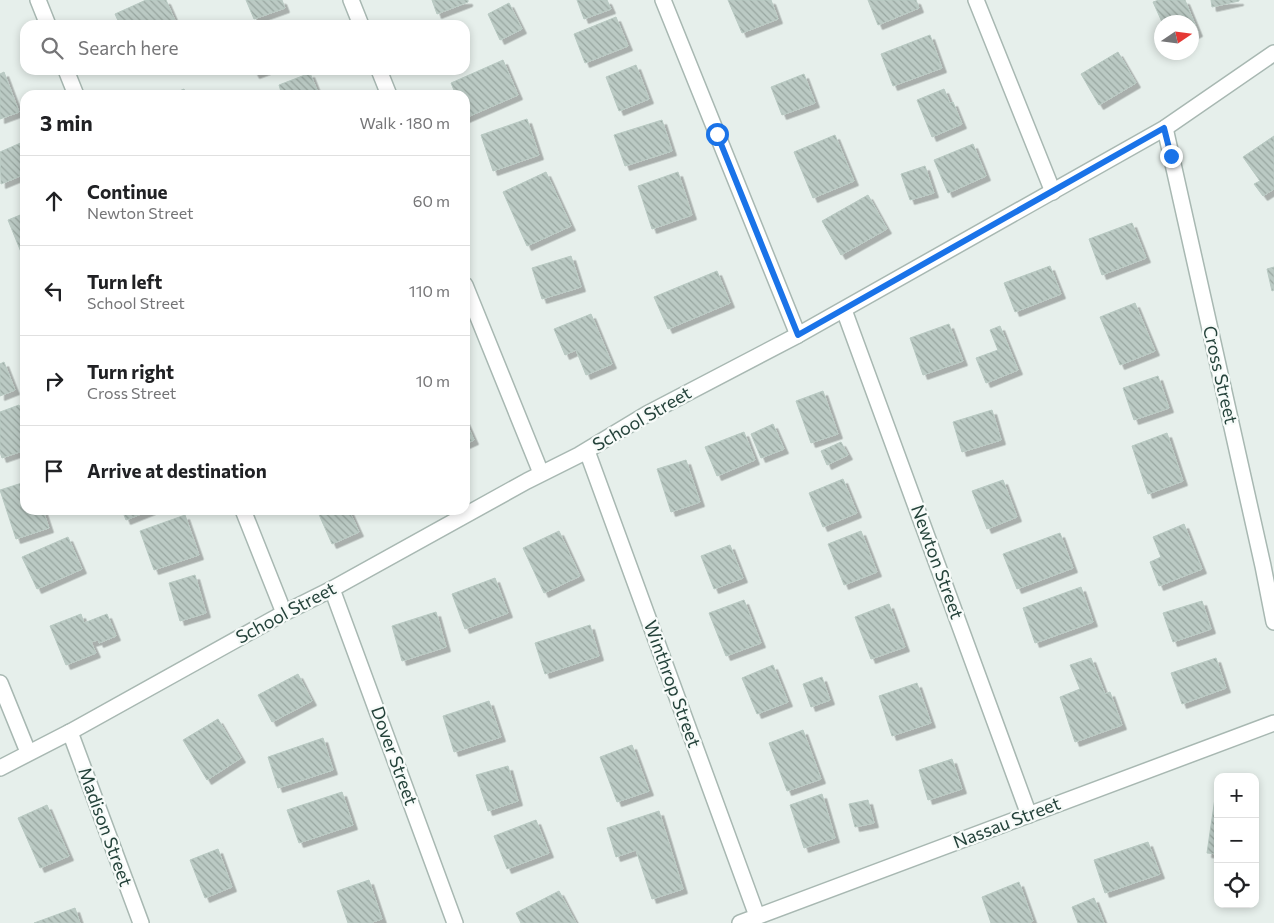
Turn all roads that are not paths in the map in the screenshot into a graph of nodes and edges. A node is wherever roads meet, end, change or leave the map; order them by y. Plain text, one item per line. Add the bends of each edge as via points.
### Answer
1 (38, 0) edge
2 (350, 0) edge
3 (663, 0) edge
4 (976, 0) edge
5 (46, 20) edge
6 (358, 20) edge
7 (1274, 53) edge
8 (68, 75) edge
9 (381, 75) edge
10 (74, 90) edge
11 (387, 90) edge
12 (1164, 128) junction
13 (1053, 192) junction
14 (470, 297) edge
15 (844, 310) junction
16 (798, 335) junction
17 (587, 451) junction
18 (541, 474) junction
19 (470, 513) edge
20 (244, 515) edge
21 (466, 515) edge
22 (332, 589) junction
23 (284, 613) junction
24 (1274, 622) edge
25 (0, 683) edge
26 (1274, 723) edge
27 (70, 732) junction
28 (28, 752) junction
29 (0, 768) edge
30 (1029, 815) junction
31 (757, 916) junction
32 (141, 923) edge
33 (455, 923) edge
34 (740, 923) edge

1 - 5 street
2 - 6 street
3 - 16 street
4 - 13 street
7 - 12 street, School Street
8 - 10 street
9 - 11 street
12 - 13 street, School Street
12 - 24 street, Cross Street
13 - 15 street, School Street
14 - 18 street
15 - 16 street, School Street
15 - 30 street, Newton Street
16 - 17 street, School Street via 647,414
17 - 18 street, School Street
17 - 31 street, Winthrop Street
18 - 19 street, School Street
20 - 23 street
21 - 22 street, School Street
22 - 23 street, School Street
22 - 33 street, Dover Street
23 - 27 street, School Street
25 - 28 street
26 - 30 street, Nassau Street
27 - 28 street, School Street
27 - 32 street, Madison Street
28 - 29 street, School Street
30 - 31 street, Nassau Street
31 - 34 street, Nassau Street

